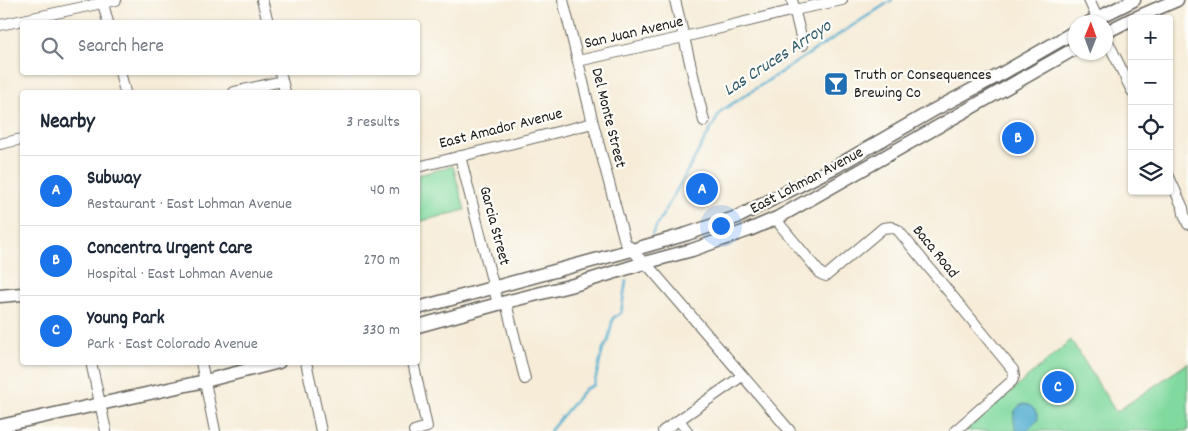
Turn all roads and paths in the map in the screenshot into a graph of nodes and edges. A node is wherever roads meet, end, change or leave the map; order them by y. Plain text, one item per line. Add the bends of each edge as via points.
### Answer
1 (116, 0) edge
2 (262, 0) edge
3 (563, 0) edge
4 (675, 0) edge
5 (842, 0) edge
6 (1089, 0) edge
7 (1134, 0) edge
8 (1177, 0) edge
9 (103, 2) edge
10 (793, 5) edge
11 (1093, 15) edge
12 (1106, 15) edge
13 (1141, 15) edge
14 (22, 20) edge
15 (108, 20) edge
16 (267, 20) edge
17 (20, 21) edge
18 (1128, 21) edge
19 (0, 25) edge
20 (1113, 28) edge
21 (1068, 36) edge
22 (684, 37) junction
23 (803, 45) dead end
24 (1113, 52) edge
25 (1068, 53) edge
26 (578, 61) junction
27 (121, 75) edge
28 (281, 77) edge
29 (1128, 83) edge
30 (124, 90) edge
31 (240, 90) edge
32 (284, 90) edge
33 (704, 121) dead end
34 (593, 123) junction
35 (20, 139) edge
36 (0, 144) edge
37 (460, 156) junction
38 (420, 166) edge
39 (1173, 186) edge
40 (777, 218) junction
41 (1188, 224) edge
42 (629, 246) junction
43 (644, 263) junction
44 (495, 288) junction
45 (0, 291) edge
46 (19, 294) edge
47 (0, 296) edge
48 (502, 303) junction
49 (420, 307) edge
50 (420, 325) edge
51 (92, 365) edge
52 (201, 365) edge
53 (267, 365) edge
54 (307, 365) edge
55 (414, 365) edge
56 (742, 376) junction
57 (525, 379) dead end
58 (205, 381) junction
59 (99, 404) junction
60 (679, 420) junction
61 (0, 426) edge
62 (106, 431) edge
63 (216, 431) edge
64 (321, 431) edge
65 (414, 431) edge
66 (663, 431) edge
67 (687, 431) edge
68 (790, 431) edge
69 (955, 431) edge

1 - 9 street
2 - 16 street
3 - 26 street, Del Monte Street
4 - 22 street
5 - 10 street, San Juan Avenue
6 - 11 street
7 - 12 main road
8 - 13 main road
9 - 14 street
9 - 15 street
10 - 22 street, San Juan Avenue
10 - 23 street
17 - 19 street
18 - 20 main road
21 - 42 main road, East Lohman Avenue via 835,167 740,216 687,234
22 - 26 street, San Juan Avenue
22 - 33 street
24 - 29 street
25 - 40 main road, East Lohman Avenue
26 - 34 street, Del Monte Street
27 - 30 street
28 - 31 street
28 - 32 street
34 - 37 street, East Amador Avenue
34 - 42 street, Del Monte Street
35 - 36 street
37 - 38 street, East Amador Avenue
37 - 44 street, Garcia Street
39 - 41 street
40 - 43 main road, East Lohman Avenue via 692,250
40 - 69 street, Baca Road via 780,226 826,276 884,228 898,230 1013,370 1012,381
42 - 43 street
42 - 44 main road, East Lohman Avenue
43 - 48 main road, East Lohman Avenue
43 - 56 street
44 - 48 street, Garcia Street
44 - 49 main road, East Lohman Avenue
45 - 46 main road
46 - 47 main road
48 - 50 main road, East Lohman Avenue
48 - 57 street, Garcia Street
51 - 59 street
52 - 58 street
53 - 58 main road
54 - 64 street
55 - 65 street via 428,427
56 - 60 street
56 - 68 street
58 - 59 main road
58 - 63 street
59 - 61 main road
59 - 62 street
60 - 66 street
60 - 67 street

